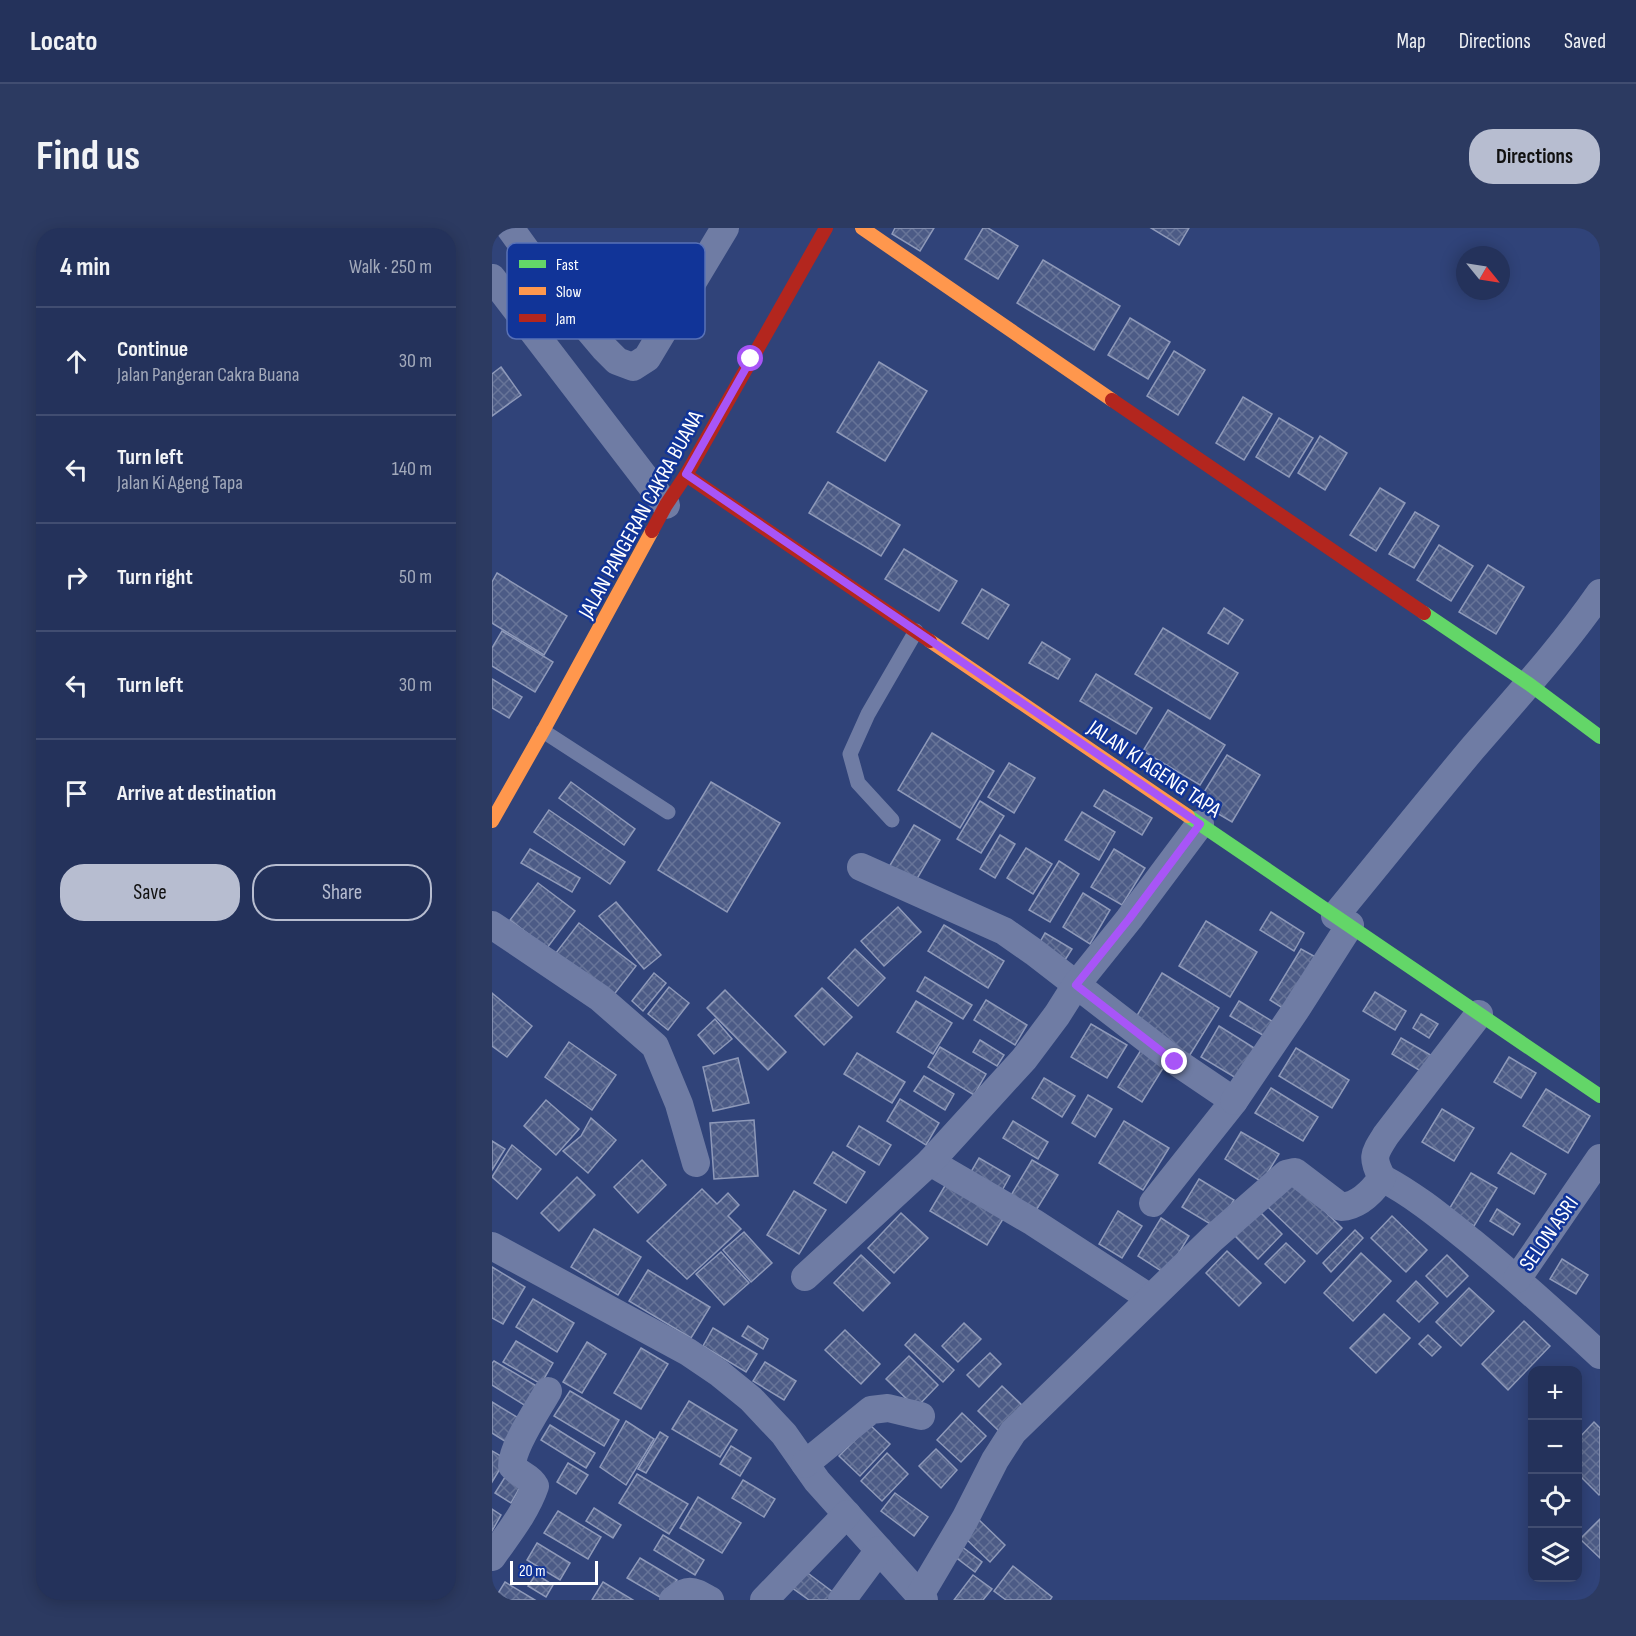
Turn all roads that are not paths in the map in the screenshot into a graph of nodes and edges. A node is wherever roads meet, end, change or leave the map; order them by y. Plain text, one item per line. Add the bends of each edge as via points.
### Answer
1 (510, 228) edge
2 (725, 228) edge
3 (826, 228) edge
4 (862, 228) edge
5 (521, 243) edge
6 (705, 261) edge
7 (492, 278) edge
8 (507, 298) edge
9 (539, 339) edge
10 (596, 339) edge
11 (658, 339) edge
12 (686, 474) junction
13 (666, 505) junction
14 (1600, 593) edge
15 (916, 631) junction
16 (1529, 684) junction
17 (543, 731) junction
18 (1600, 737) edge
19 (669, 812) dead end
20 (892, 820) dead end
21 (492, 821) edge
22 (1200, 824) junction
23 (861, 867) dead end
24 (1342, 921) junction
25 (492, 925) edge
26 (1076, 985) junction
27 (1479, 1014) junction
28 (1600, 1096) edge
29 (1234, 1101) junction
30 (1600, 1158) edge
31 (930, 1162) junction
32 (696, 1163) dead end
33 (1382, 1178) junction
34 (1154, 1203) dead end
35 (492, 1246) edge
36 (805, 1277) dead end
37 (1517, 1279) junction
38 (1150, 1298) junction
39 (1600, 1355) edge
40 (548, 1391) dead end
41 (921, 1416) dead end
42 (805, 1464) junction
43 (847, 1514) junction
44 (879, 1550) junction
45 (492, 1557) edge
46 (922, 1597) edge
47 (673, 1600) edge
48 (710, 1600) edge
49 (764, 1600) edge
50 (842, 1600) edge

1 - 5 street
2 - 6 street
3 - 12 street, JALAN PANGERAN CAKRA BUANA
4 - 16 street
7 - 8 street
9 - 13 street
10 - 11 street via 617,361 633,368 647,358
12 - 13 street, JALAN PANGERAN CAKRA BUANA
12 - 15 street, JALAN KI AGENG TAPA
13 - 17 street, JALAN PANGERAN CAKRA BUANA
14 - 16 street
15 - 20 lane via 868,714 850,754 858,783
15 - 22 street, JALAN KI AGENG TAPA
16 - 18 street
16 - 24 street via 1473,749
17 - 19 lane
17 - 21 street, JALAN PANGERAN CAKRA BUANA
22 - 24 street, JALAN KI AGENG TAPA
22 - 26 street
23 - 26 street via 1004,931
24 - 27 street, JALAN KI AGENG TAPA
24 - 29 street via 1297,1008
25 - 32 street via 600,998 655,1046 679,1104
26 - 29 street via 1175,1062
26 - 31 street via 1024,1059
27 - 28 street, JALAN KI AGENG TAPA
27 - 33 street via 1375,1153
29 - 34 street
30 - 37 street, SELON ASRI
31 - 36 street
31 - 38 street via 1033,1222
33 - 37 street via 1430,1207
33 - 38 street via 1363,1199 1351,1207 1341,1207 1295,1172 1286,1174
35 - 42 street via 719,1372 784,1434
37 - 39 street
38 - 46 street via 1013,1432
40 - 45 street via 512,1460 516,1471 535,1485 533,1492
41 - 42 street via 888,1408 871,1410
42 - 43 street
43 - 44 street
43 - 49 street
44 - 46 street
44 - 50 street
47 - 48 street via 693,1591

